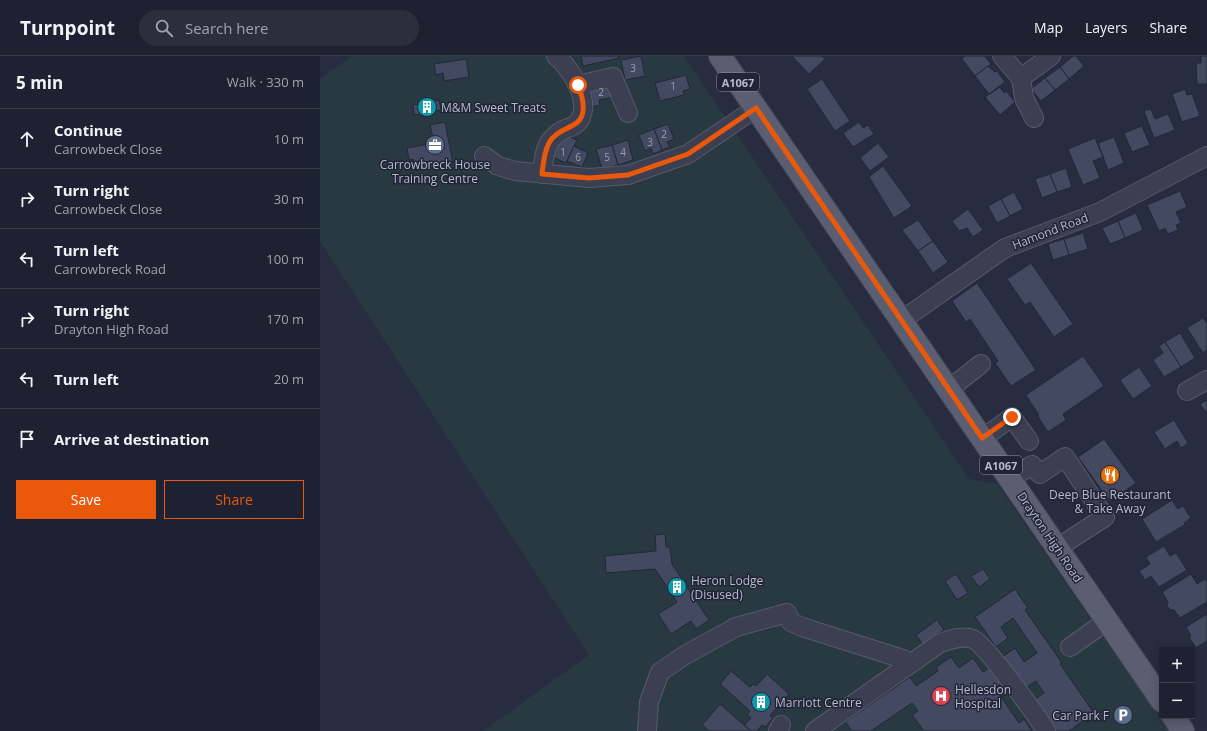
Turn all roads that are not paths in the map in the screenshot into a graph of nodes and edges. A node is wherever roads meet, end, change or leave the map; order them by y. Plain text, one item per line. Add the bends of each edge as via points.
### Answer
1 (556, 56) edge
2 (720, 56) edge
3 (1002, 56) edge
4 (1051, 56) edge
5 (1021, 78) junction
6 (578, 85) junction
7 (756, 108) junction
8 (628, 112) dead end
9 (1034, 118) dead end
10 (484, 156) dead end
11 (1207, 156) edge
12 (542, 174) junction
13 (902, 320) junction
14 (981, 364) dead end
15 (1207, 380) edge
16 (949, 389) junction
17 (1187, 391) dead end
18 (982, 438) junction
19 (1029, 441) dead end
20 (1010, 479) junction
21 (1058, 548) junction
22 (1107, 621) junction
23 (1070, 647) dead end
24 (908, 665) junction
25 (1159, 697) edge
26 (1175, 719) edge
27 (647, 731) edge
28 (815, 731) edge
29 (1046, 731) edge
30 (1183, 731) edge

1 - 6 street
2 - 7 main road, Drayton High Road / A1067
3 - 5 street
4 - 5 street
5 - 9 street via 1024,98
6 - 8 street via 613,77
6 - 12 street via 583,104 582,117 574,126 560,131 549,143
7 - 12 street via 688,154 628,175 589,178
7 - 13 main road, Drayton High Road / A1067
10 - 12 street via 498,166
11 - 13 street, Hamond Road via 1100,212 1004,248
13 - 16 main road, Drayton High Road / A1067
14 - 16 street
15 - 17 street
16 - 18 main road, Drayton High Road / A1067
18 - 19 street via 1012,417
18 - 20 main road, Drayton High Road / A1067
20 - 21 main road, Drayton High Road / A1067
20 - 21 street via 1032,465 1040,474 1065,457 1105,517
21 - 22 main road, Drayton High Road / A1067
22 - 23 street
22 - 25 main road, Drayton High Road / A1067
24 - 27 street via 903,659 802,627 791,622 787,613 762,619 736,626 660,672 649,702
24 - 28 street
24 - 29 street via 940,643 956,638 974,639 987,652
26 - 30 main road

